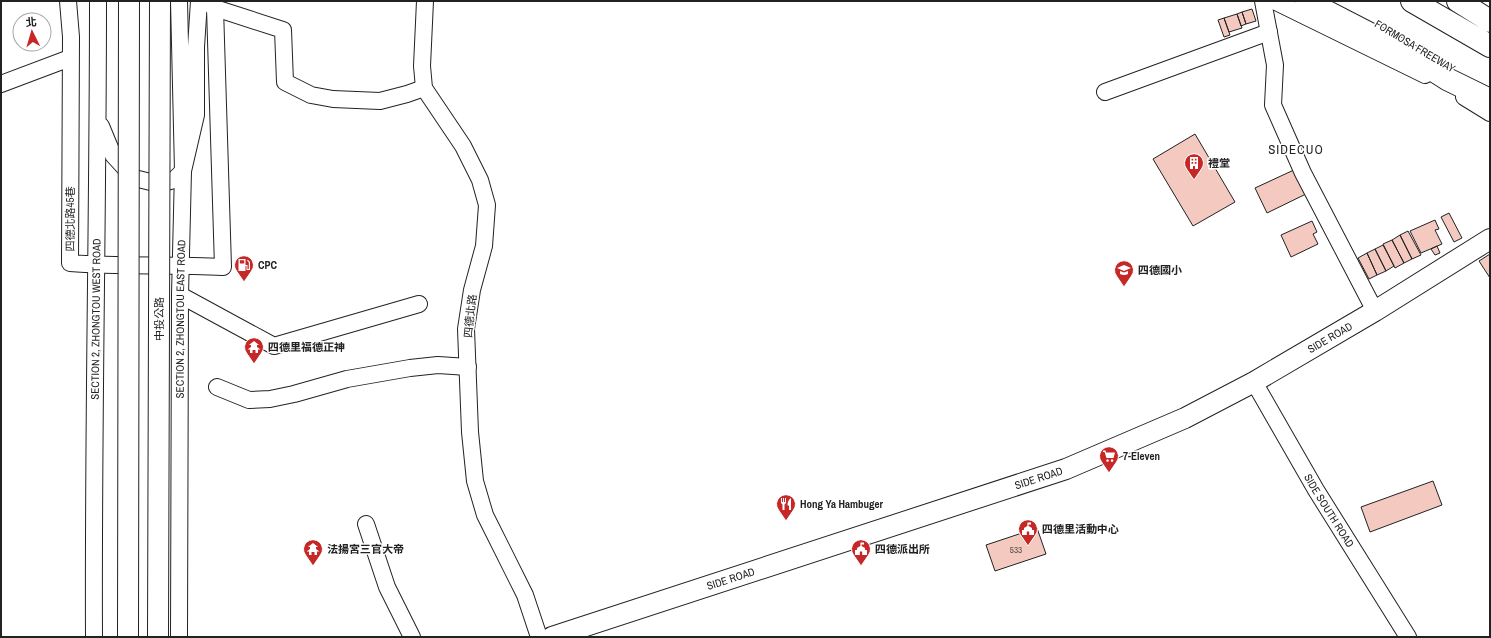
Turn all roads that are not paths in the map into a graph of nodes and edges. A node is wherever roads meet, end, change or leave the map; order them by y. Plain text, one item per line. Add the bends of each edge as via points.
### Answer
1 (68, 1) edge
2 (98, 1) edge
3 (129, 1) edge
4 (160, 1) edge
5 (179, 1) edge
6 (200, 1) edge
7 (426, 1) edge
8 (1263, 1) edge
9 (1274, 1) edge
10 (1306, 1) edge
11 (1338, 1) edge
12 (1412, 1) edge
13 (1458, 1) edge
14 (1468, 1) edge
15 (210, 4) edge
16 (1490, 15) edge
17 (1490, 21) edge
18 (1269, 32) junction
19 (1490, 46) edge
20 (70, 58) junction
21 (1, 84) edge
22 (424, 88) junction
23 (1105, 92) dead end
24 (1490, 92) edge
25 (1490, 100) edge
26 (1490, 113) edge
27 (98, 119) junction
28 (183, 171) junction
29 (1490, 239) edge
30 (96, 265) junction
31 (180, 265) junction
32 (180, 295) junction
33 (419, 304) dead end
34 (1375, 311) junction
35 (468, 367) junction
36 (1254, 382) junction
37 (216, 387) dead end
38 (366, 524) dead end
39 (94, 637) edge
40 (128, 637) edge
41 (158, 637) edge
42 (179, 637) edge
43 (412, 637) edge
44 (539, 637) edge
45 (552, 637) edge
46 (1408, 637) edge

1 - 20 street, 四德北路45巷
2 - 27 street, SECTION 2, ZHONGTOU WEST ROAD
3 - 40 main road, bridge
4 - 41 main road, 中投公路, bridge
5 - 28 street, SECTION 2, ZHONGTOU EAST ROAD
6 - 28 street via 196,47 196,115
7 - 22 street, 四德北路 via 422,66
8 - 18 street
9 - 26 street via 1438,81
10 - 25 highway
11 - 24 highway, FORMOSA FREEWAY via 1410,41
12 - 19 highway
13 - 17 highway
14 - 16 street
15 - 22 street, 四德北路45巷 via 283,30 285,82 311,95 333,99 380,101
15 - 31 street, 四德北路45巷 via 224,267
18 - 23 street
18 - 34 street via 1275,65 1273,105 1303,173
20 - 21 street
20 - 30 street, 四德北路45巷 via 70,263
22 - 35 street, 四德北路 via 463,146 480,180 487,205 484,246 472,290 466,329
27 - 28 street via 113,155 134,178 158,184 174,180
27 - 30 street, SECTION 2, ZHONGTOU WEST ROAD
28 - 31 street, SECTION 2, ZHONGTOU EAST ROAD
29 - 34 main road, SIDE ROAD
30 - 31 street, 四德北路45巷
30 - 39 street, SECTION 2, ZHONGTOU WEST ROAD
31 - 32 street, SECTION 2, ZHONGTOU EAST ROAD
32 - 33 street via 274,346
32 - 42 street, SECTION 2, ZHONGTOU EAST ROAD
34 - 36 main road, SIDE ROAD
35 - 37 street via 438,365 410,368 347,379 270,399 249,400
35 - 44 street, 四德北路 via 475,481 485,515 525,595
36 - 45 main road, SIDE ROAD via 1185,418 1066,469
36 - 46 street, SIDE SOUTH ROAD via 1316,490
38 - 43 street via 387,588

